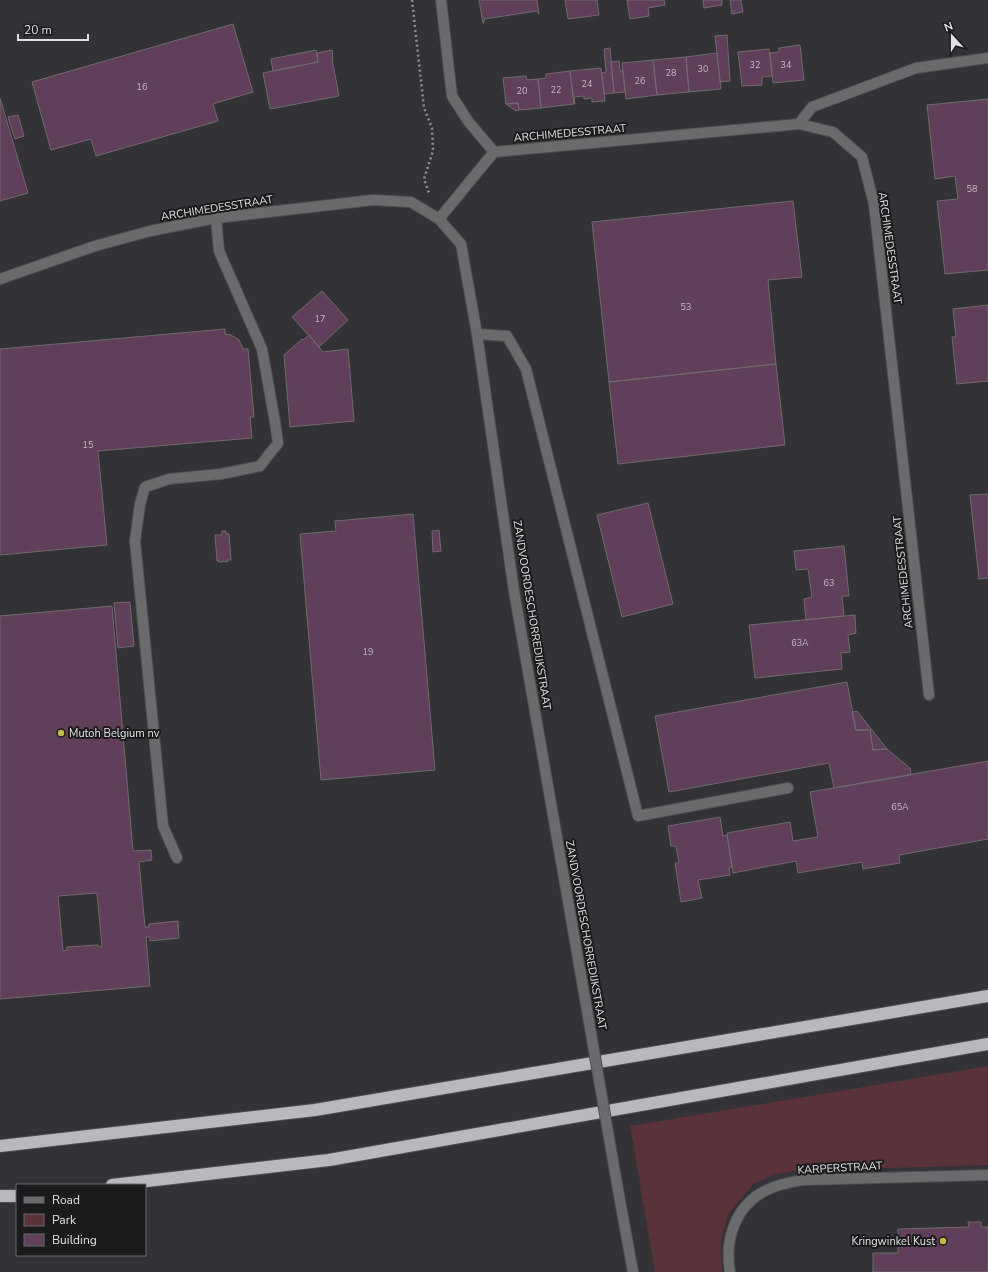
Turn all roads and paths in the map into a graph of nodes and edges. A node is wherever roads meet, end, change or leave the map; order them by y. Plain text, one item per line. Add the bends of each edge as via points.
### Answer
1 (412, 0) edge
2 (441, 0) edge
3 (988, 58) edge
4 (799, 124) junction
5 (494, 152) junction
6 (216, 218) junction
7 (439, 219) junction
8 (0, 279) edge
9 (478, 334) junction
10 (929, 695) dead end
11 (788, 788) dead end
12 (177, 858) dead end
13 (988, 996) edge
14 (988, 1044) edge
15 (0, 1146) edge
16 (988, 1175) edge
17 (121, 1184) edge
18 (0, 1196) edge
19 (16, 1196) edge
20 (633, 1272) edge
21 (730, 1272) edge

1 - 7 path via 424,108 432,128 433,151 424,180
2 - 5 street via 452,96 468,121
3 - 4 street via 916,68 812,107
4 - 5 street, ARCHIMEDESSTRAAT
4 - 10 street, ARCHIMEDESSTRAAT via 833,132 862,157 874,204
5 - 7 street
6 - 7 street, ARCHIMEDESSTRAAT via 373,200 411,202
6 - 8 street, ARCHIMEDESSTRAAT via 150,230
6 - 12 street via 219,251 262,349 278,444 260,466 221,474 169,479 145,487 140,504 135,541 163,826
7 - 9 street, ZANDVOORDESCHORREDIJKSTRAAT via 460,244
9 - 11 street via 507,336 526,369 638,816
9 - 20 street, ZANDVOORDESCHORREDIJKSTRAAT, bridge via 514,591
13 - 15 highway via 315,1110
14 - 17 highway via 329,1160
16 - 21 street, KARPERSTRAAT via 802,1180 768,1189 741,1210 734,1224 729,1240
18 - 19 highway

